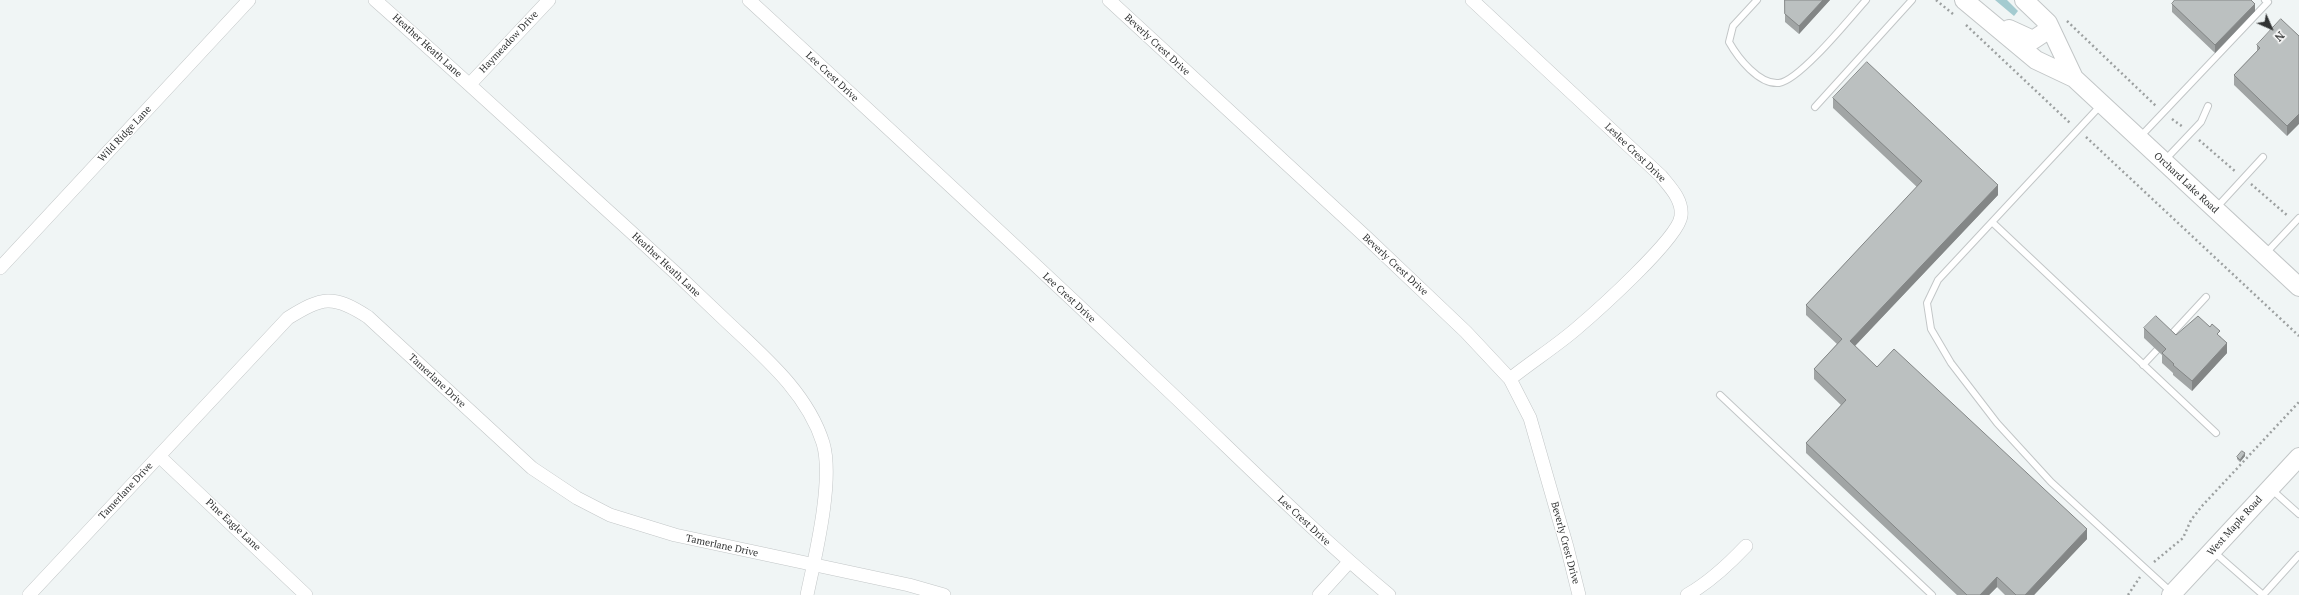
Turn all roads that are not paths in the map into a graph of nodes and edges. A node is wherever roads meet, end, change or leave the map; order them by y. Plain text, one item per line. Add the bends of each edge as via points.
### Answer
1 (249, 0) edge
2 (375, 0) edge
3 (549, 0) edge
4 (750, 0) edge
5 (1109, 0) edge
6 (1472, 0) edge
7 (1757, 0) edge
8 (1866, 0) edge
9 (1912, 0) edge
10 (1964, 0) edge
11 (2024, 0) edge
12 (2265, 0) edge
13 (1980, 14) junction
14 (2048, 23) junction
15 (2074, 78) junction
16 (470, 84) junction
17 (2102, 104) junction
18 (2208, 106) dead end
19 (1815, 107) dead end
20 (2139, 138) junction
21 (2263, 158) dead end
22 (2164, 161) junction
23 (2215, 209) junction
24 (2299, 218) edge
25 (1992, 222) junction
26 (2264, 255) junction
27 (0, 268) edge
28 (2299, 287) edge
29 (2206, 297) dead end
30 (2168, 338) edge
31 (2157, 350) edge
32 (2143, 365) junction
33 (1510, 379) junction
34 (1720, 395) dead end
35 (2216, 433) dead end
36 (159, 456) junction
37 (2299, 457) edge
38 (2270, 488) junction
39 (2299, 514) edge
40 (1746, 546) dead end
41 (2213, 551) junction
42 (2299, 554) edge
43 (1349, 562) junction
44 (813, 566) junction
45 (2172, 594) edge
46 (2262, 594) edge
47 (28, 595) edge
48 (306, 595) edge
49 (807, 595) edge
50 (944, 595) edge
51 (1319, 595) edge
52 (1389, 595) edge
53 (1579, 595) edge
54 (1687, 595) edge
55 (1932, 595) edge

1 - 27 street, Wild Ridge Lane
2 - 16 street, Heather Heath Lane
3 - 16 street, Haymeadow Drive
4 - 43 street, Lee Crest Drive via 1154,376
5 - 33 street, Beverly Crest Drive via 1466,332
6 - 33 street, Leslee Crest Drive via 1661,176 1678,197 1682,216 1670,238 1620,288 1575,329
7 - 8 lane via 1733,26 1729,42 1737,55 1765,81 1780,83 1799,73
9 - 19 lane
10 - 13 main road, Orchard Lake Road
11 - 14 main road, Orchard Lake Road
12 - 20 lane via 2268,2
13 - 14 main road via 2033,40 2045,32
13 - 15 main road, Orchard Lake Road via 2036,60
14 - 15 main road, Orchard Lake Road
15 - 17 main road, Orchard Lake Road
16 - 44 street, Heather Heath Lane via 675,272 792,387 812,417 823,444 826,478
17 - 20 main road, Orchard Lake Road
17 - 25 lane
18 - 22 lane via 2201,122
20 - 22 main road, Orchard Lake Road
21 - 23 lane
22 - 23 main road, Orchard Lake Road
23 - 26 main road, Orchard Lake Road
24 - 26 lane
25 - 32 lane
25 - 45 lane via 1938,280 1926,302 1931,329 1951,363 1997,423 2051,482
26 - 28 main road, Orchard Lake Road
29 - 30 lane
31 - 32 lane
32 - 35 lane
33 - 53 street, Beverly Crest Drive via 1530,418
34 - 55 lane
36 - 44 street, Tamerlane Drive via 288,318 310,305 332,300 348,304 368,317 532,468 577,498 610,515 675,535
36 - 47 street, Tamerlane Drive
36 - 48 street, Pine Eagle Lane
37 - 38 main road, West Maple Road
38 - 39 lane
38 - 41 main road, West Maple Road
40 - 54 street via 1728,565
41 - 45 main road, West Maple Road
41 - 46 lane
42 - 46 lane
43 - 51 street
43 - 52 street, Lee Crest Drive
44 - 49 street, Heather Heath Lane
44 - 50 street, Tamerlane Drive via 909,585

